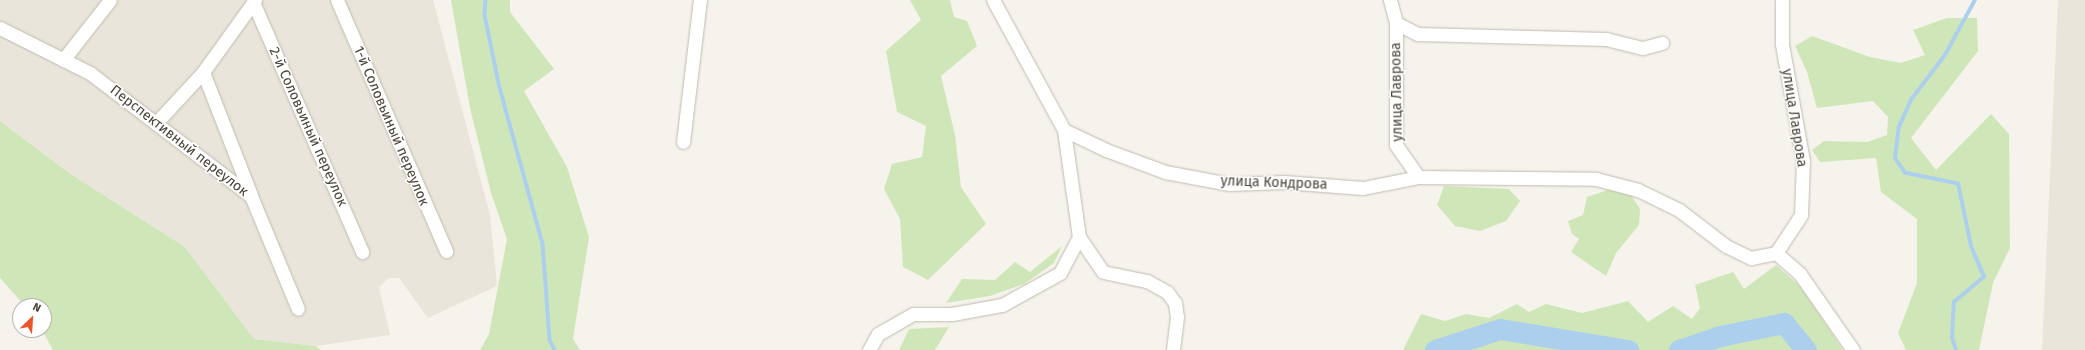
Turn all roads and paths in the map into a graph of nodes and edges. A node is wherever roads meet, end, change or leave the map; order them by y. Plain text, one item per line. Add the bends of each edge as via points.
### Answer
1 (110, 0) edge
2 (337, 0) edge
3 (700, 0) edge
4 (993, 0) edge
5 (1390, 0) edge
6 (1782, 0) edge
7 (254, 1) edge
8 (1396, 23) junction
9 (0, 28) edge
10 (1662, 43) dead end
11 (63, 60) junction
12 (203, 72) junction
13 (156, 123) junction
14 (1064, 130) junction
15 (683, 142) dead end
16 (1418, 177) junction
17 (251, 196) junction
18 (1079, 237) junction
19 (446, 251) dead end
20 (362, 252) dead end
21 (1776, 253) junction
22 (298, 309) dead end
23 (869, 350) edge
24 (1172, 350) edge
25 (1853, 350) edge

1 - 11 street
2 - 19 street, 1-й Соловьиный переулок
3 - 15 street
4 - 14 street
5 - 8 street, улица Лаврова
6 - 21 street, улица Лаврова via 1782,44 1803,161 1801,215
7 - 12 street
7 - 20 street, 2-й Соловьиный переулок
8 - 10 street via 1418,34 1606,39 1643,48
8 - 16 street, улица Лаврова via 1396,145
9 - 11 street, Перспективный переулок
11 - 13 street, Перспективный переулок via 90,73
12 - 13 street
12 - 17 street
13 - 17 street, Перспективный переулок
14 - 16 street, улица Кондрова via 1106,150 1165,172 1230,184 1284,182 1364,188
14 - 18 street
16 - 21 street, улица Кондрова via 1596,179 1638,190 1679,210 1726,246 1750,258
17 - 22 street, Перспективный переулок
18 - 23 street via 1060,273 1002,305 952,314 913,314 878,334
18 - 24 street via 1103,272 1148,281 1168,292 1175,303 1177,317
21 - 25 street via 1800,274

